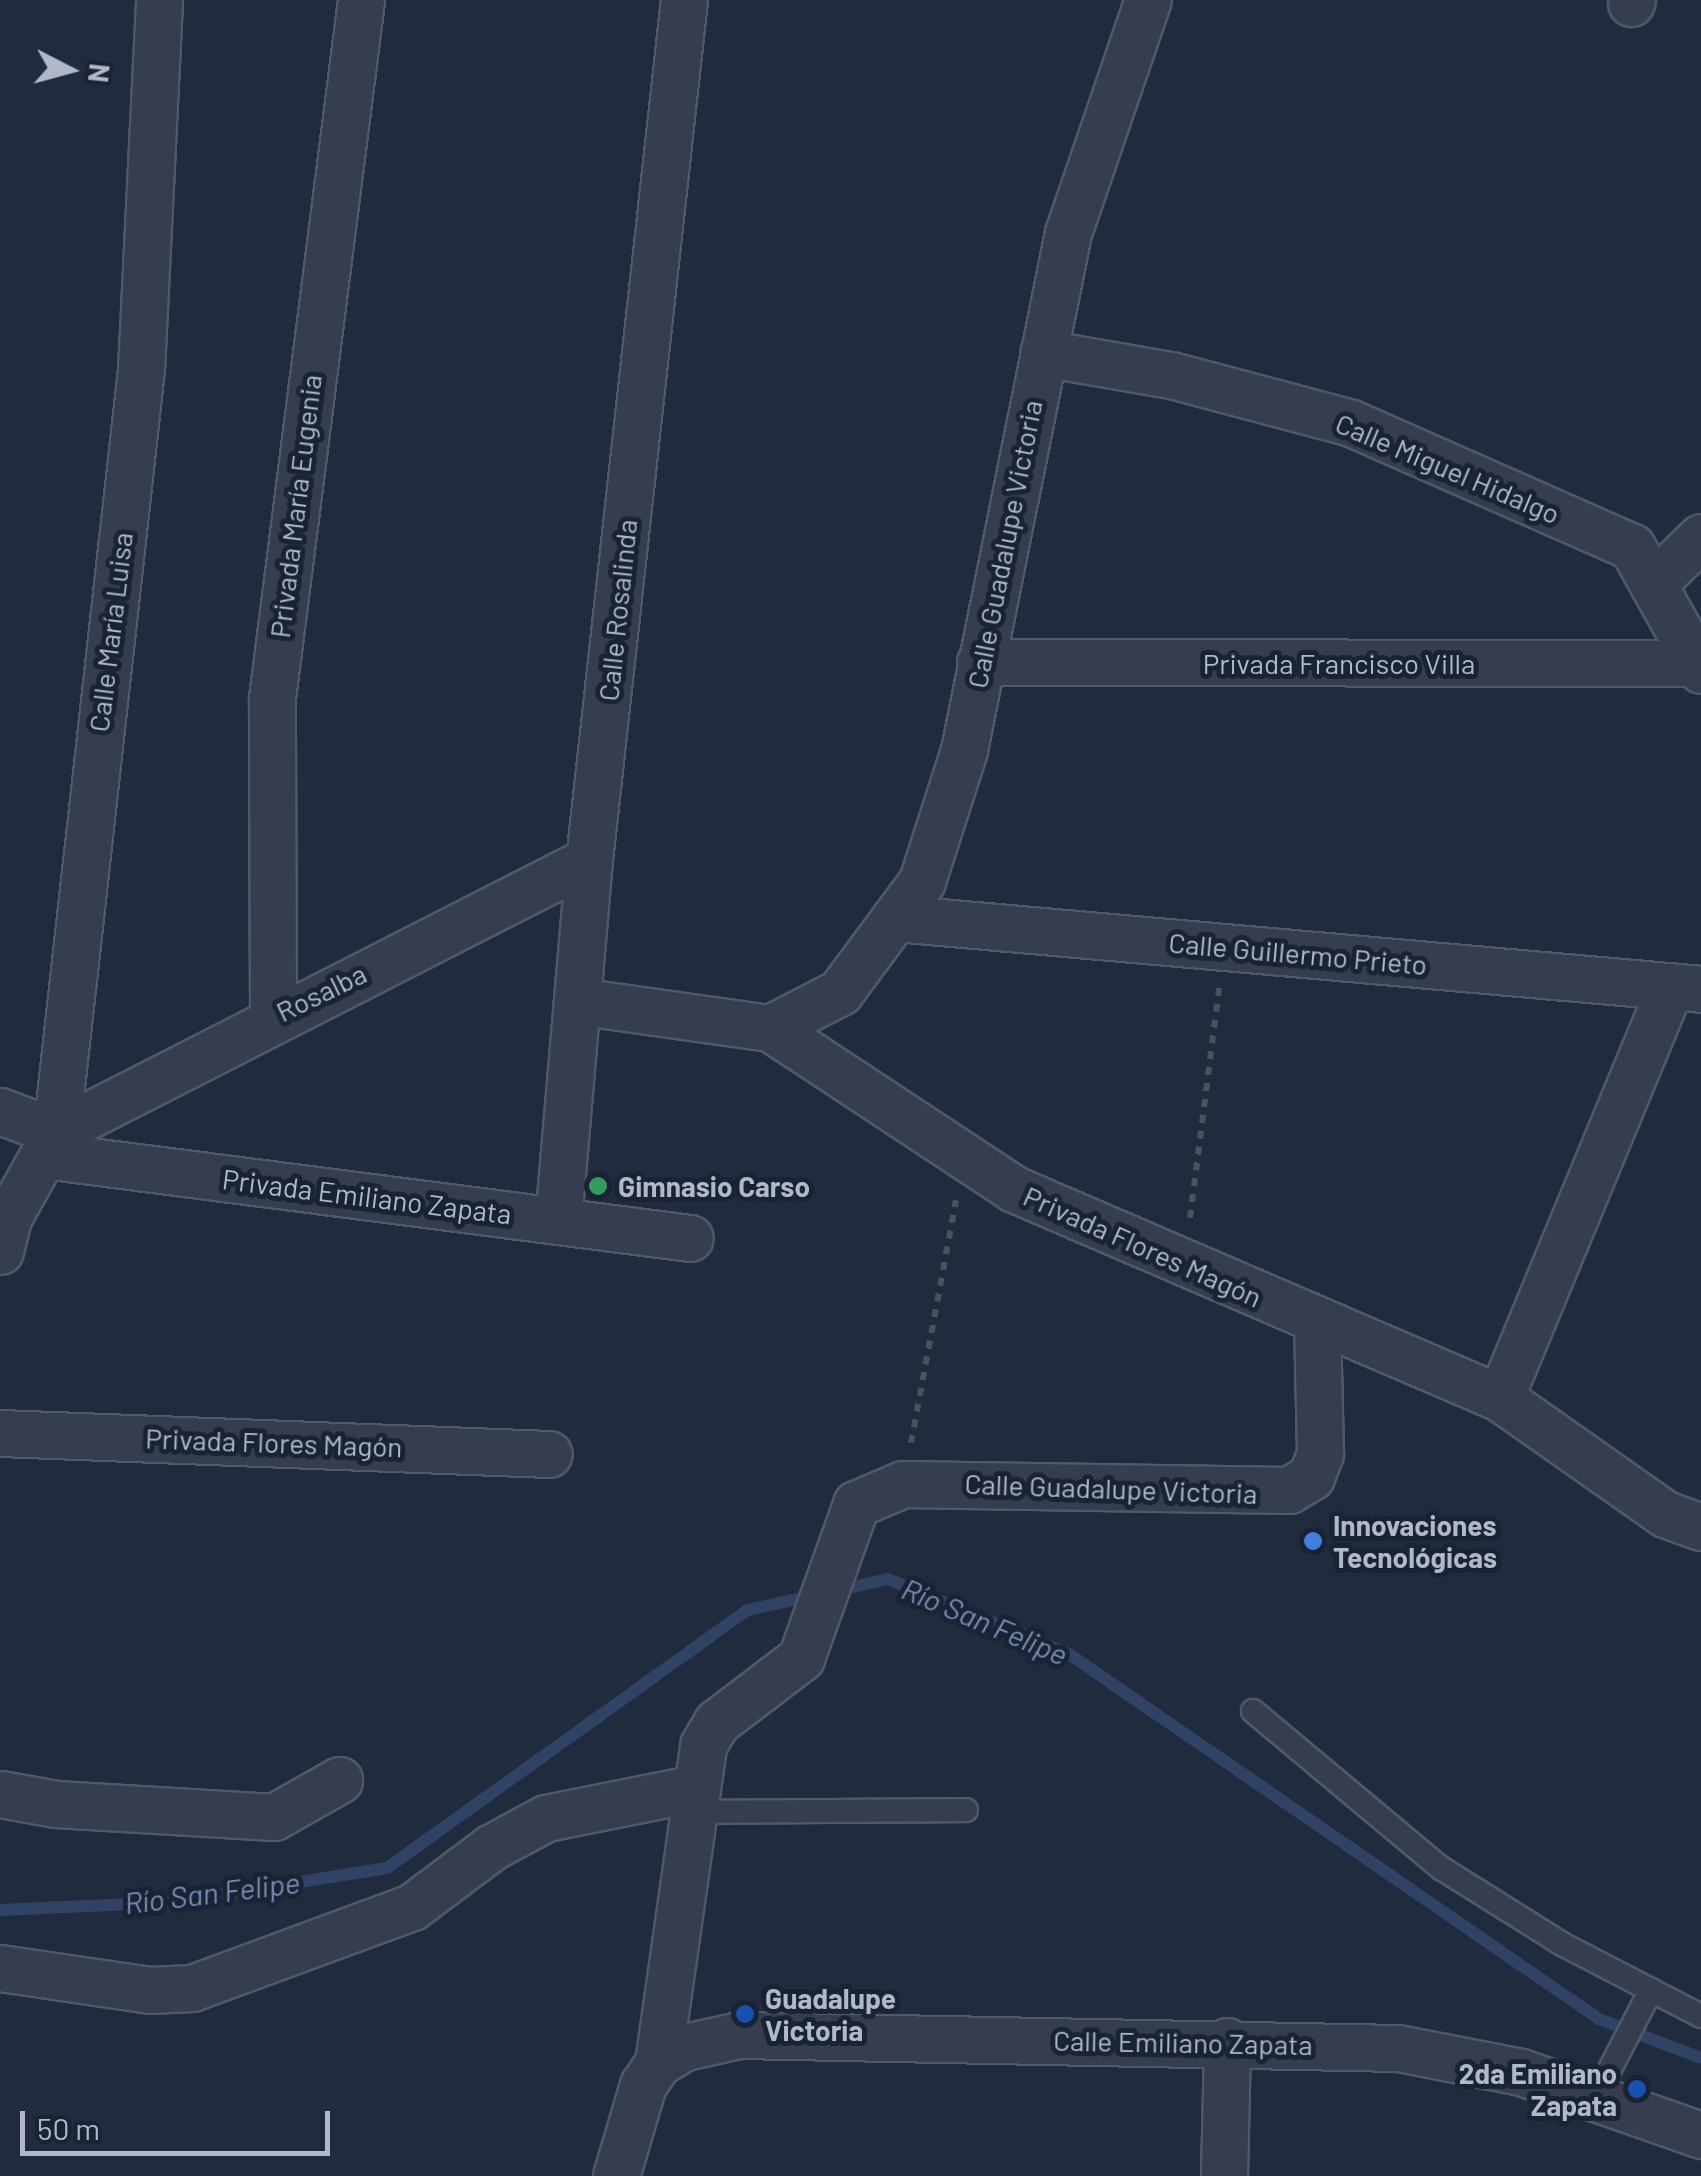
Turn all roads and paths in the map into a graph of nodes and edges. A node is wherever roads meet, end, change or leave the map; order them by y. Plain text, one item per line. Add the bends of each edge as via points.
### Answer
1 (159, 0) edge
2 (361, 0) edge
3 (684, 0) edge
4 (1148, 0) edge
5 (1042, 353) junction
6 (1701, 537) edge
7 (1652, 584) junction
8 (980, 662) junction
9 (1699, 667) edge
10 (589, 860) junction
11 (895, 918) junction
12 (1223, 947) junction
13 (1686, 987) edge
14 (577, 1000) junction
15 (273, 1016) junction
16 (770, 1028) junction
17 (0, 1111) edge
18 (50, 1143) junction
19 (964, 1156) junction
20 (558, 1221) junction
21 (690, 1238) dead end
22 (0, 1251) edge
23 (1183, 1265) junction
24 (1317, 1322) junction
25 (1500, 1398) junction
26 (0, 1432) edge
27 (549, 1454) dead end
28 (903, 1484) junction
29 (1701, 1527) edge
30 (1253, 1711) dead end
31 (339, 1780) dead end
32 (0, 1794) edge
33 (695, 1800) junction
34 (966, 1810) dead end
35 (0, 1968) edge
36 (1651, 1990) junction
37 (1701, 2016) edge
38 (1226, 2041) junction
39 (658, 2063) junction
40 (1602, 2085) junction
41 (1701, 2135) edge
42 (616, 2176) edge
43 (1224, 2176) edge

1 - 18 street, Calle María Luisa via 141,370
2 - 15 street, Privada María Eugenia via 272,698
3 - 10 street, Calle Rosalinda
4 - 5 street, Calle Guadalupe Victoria via 1068,233
5 - 7 street, Calle Miguel Hidalgo via 1171,375 1351,423 1632,547
5 - 8 street, Calle Guadalupe Victoria
6 - 7 street
7 - 9 street, Calle Miguel Hidalgo
8 - 9 street, Privada Francisco Villa
8 - 11 street, Calle Guadalupe Victoria via 964,750 922,881
10 - 14 street, Calle Rosalinda
10 - 15 street, Rosalba
11 - 12 street, Calle Guillermo Prieto
11 - 16 street, Calle Guadalupe Victoria via 840,992
12 - 13 street, Calle Guillermo Prieto
12 - 23 path
13 - 25 street
14 - 16 street, Privada Flores Magón
14 - 20 street, Calle Rosalinda
15 - 18 street, Rosalba
16 - 19 street, Privada Flores Magón
17 - 18 street, Privada Emiliano Zapata
18 - 20 street, Privada Emiliano Zapata
18 - 22 street, Calle María Luisa via 9,1216
19 - 23 street, Privada Flores Magón via 1014,1189
19 - 28 path
20 - 21 street, Privada Emiliano Zapata
23 - 24 street, Privada Flores Magón
24 - 25 street, Privada Flores Magón
24 - 28 street, Calle Guadalupe Victoria via 1320,1453 1310,1478 1288,1490
25 - 29 street, Privada Flores Magón via 1665,1514
26 - 27 street, Privada Flores Magón
28 - 33 street, Calle Guadalupe Victoria via 865,1495 840,1540 812,1636 793,1667 709,1732
30 - 36 lane via 1441,1868
31 - 32 street via 274,1816 56,1804
33 - 34 lane
33 - 35 street via 546,1818 492,1847 412,1907 192,1988 150,1990
33 - 39 street
36 - 37 lane
36 - 40 lane
38 - 39 street, Calle Emiliano Zapata via 739,2035 685,2048
38 - 40 street, Calle Emiliano Zapata via 1442,2054
38 - 43 street
39 - 42 street via 643,2085
40 - 41 street, Calle Emiliano Zapata

